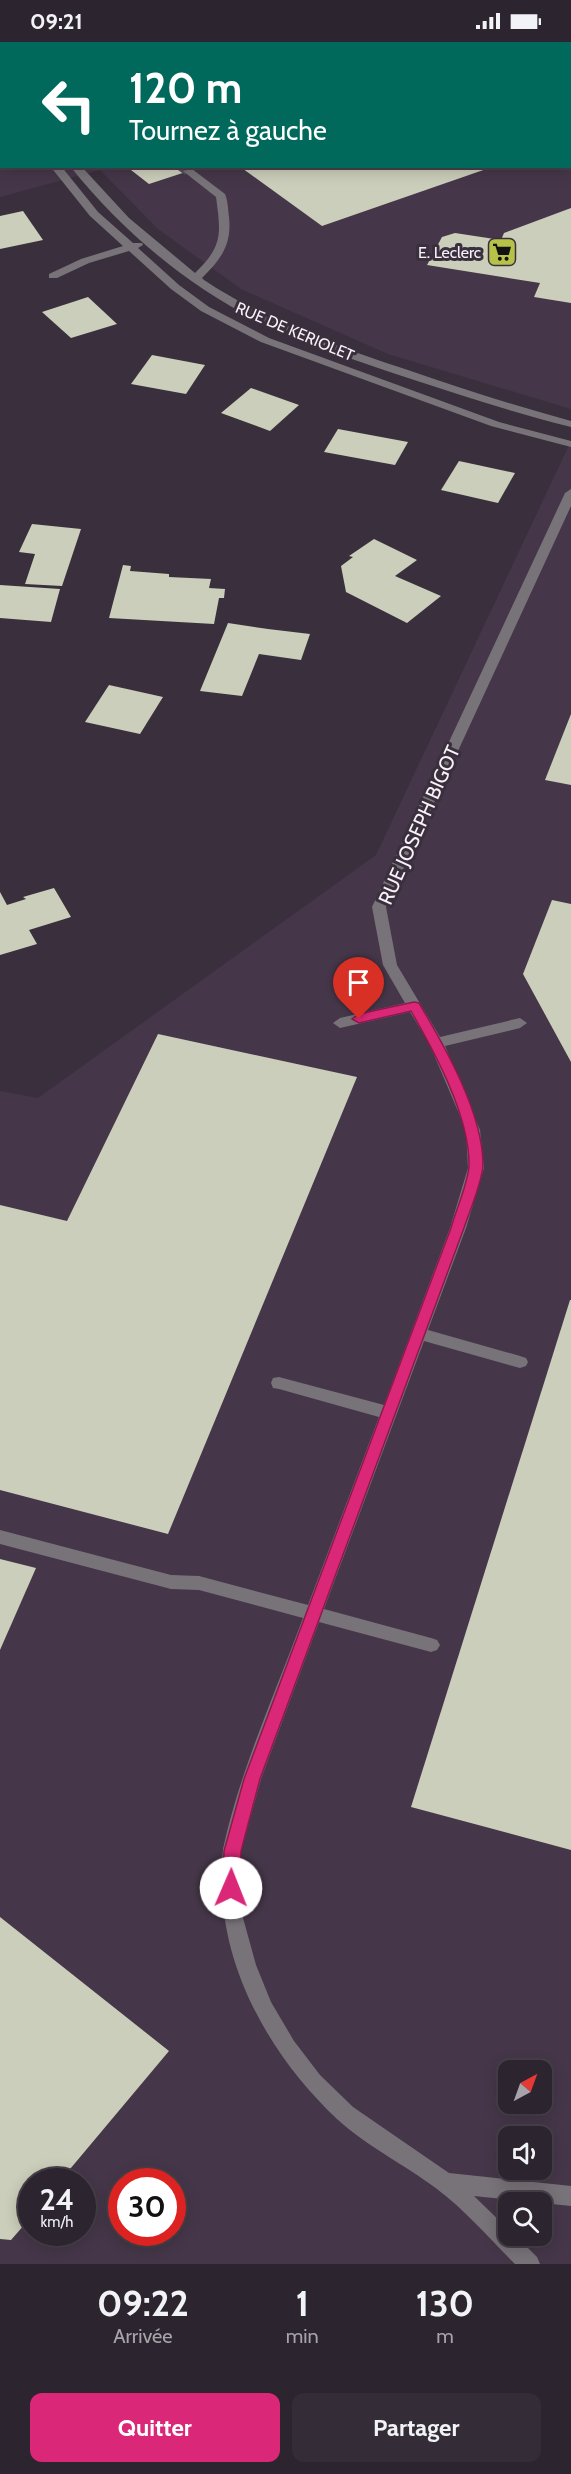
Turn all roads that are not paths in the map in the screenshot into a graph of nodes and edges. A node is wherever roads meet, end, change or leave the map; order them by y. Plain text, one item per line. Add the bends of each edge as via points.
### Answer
1 (58, 168) edge
2 (77, 168) edge
3 (188, 171) dead end
4 (148, 242) junction
5 (131, 247) junction
6 (53, 276) dead end
7 (196, 278) junction
8 (571, 424) edge
9 (571, 429) edge
10 (571, 443) edge
11 (571, 493) edge
12 (414, 1006) junction
13 (340, 1023) dead end
14 (520, 1023) dead end
15 (436, 1043) junction
16 (418, 1333) junction
17 (520, 1362) dead end
18 (279, 1383) dead end
19 (389, 1413) junction
20 (0, 1537) edge
21 (314, 1612) junction
22 (431, 1645) dead end
23 (446, 2182) junction
24 (571, 2196) edge
25 (530, 2264) edge

1 - 5 street, RUE DE KERIOLET via 94,214
2 - 4 street, RUE DE KERIOLET via 112,209
3 - 7 street via 221,196 226,235 219,256
4 - 5 street
4 - 7 street, RUE DE KERIOLET
5 - 6 street
5 - 10 street, RUE DE KERIOLET via 205,309 265,340 495,424
7 - 8 street, RUE DE KERIOLET via 221,296 283,328 350,355 506,408
9 - 10 street
11 - 12 street, RUE JOSEPH BIGOT via 379,907 390,965
12 - 13 street
12 - 15 street, RUE JOSEPH BIGOT
14 - 15 street
15 - 16 street, RUE JOSEPH BIGOT via 473,1130 476,1168
16 - 17 street
16 - 19 street, RUE JOSEPH BIGOT
18 - 19 street
19 - 21 street, RUE JOSEPH BIGOT
20 - 21 street via 171,1582 199,1582
21 - 22 street
21 - 23 street, RUE JOSEPH BIGOT via 252,1779 232,1851 231,1907 246,1965 263,2007 313,2082 346,2114
23 - 24 street, RUE JOSEPH BIGOT
23 - 25 street, RUE JOSEPH BIGOT

